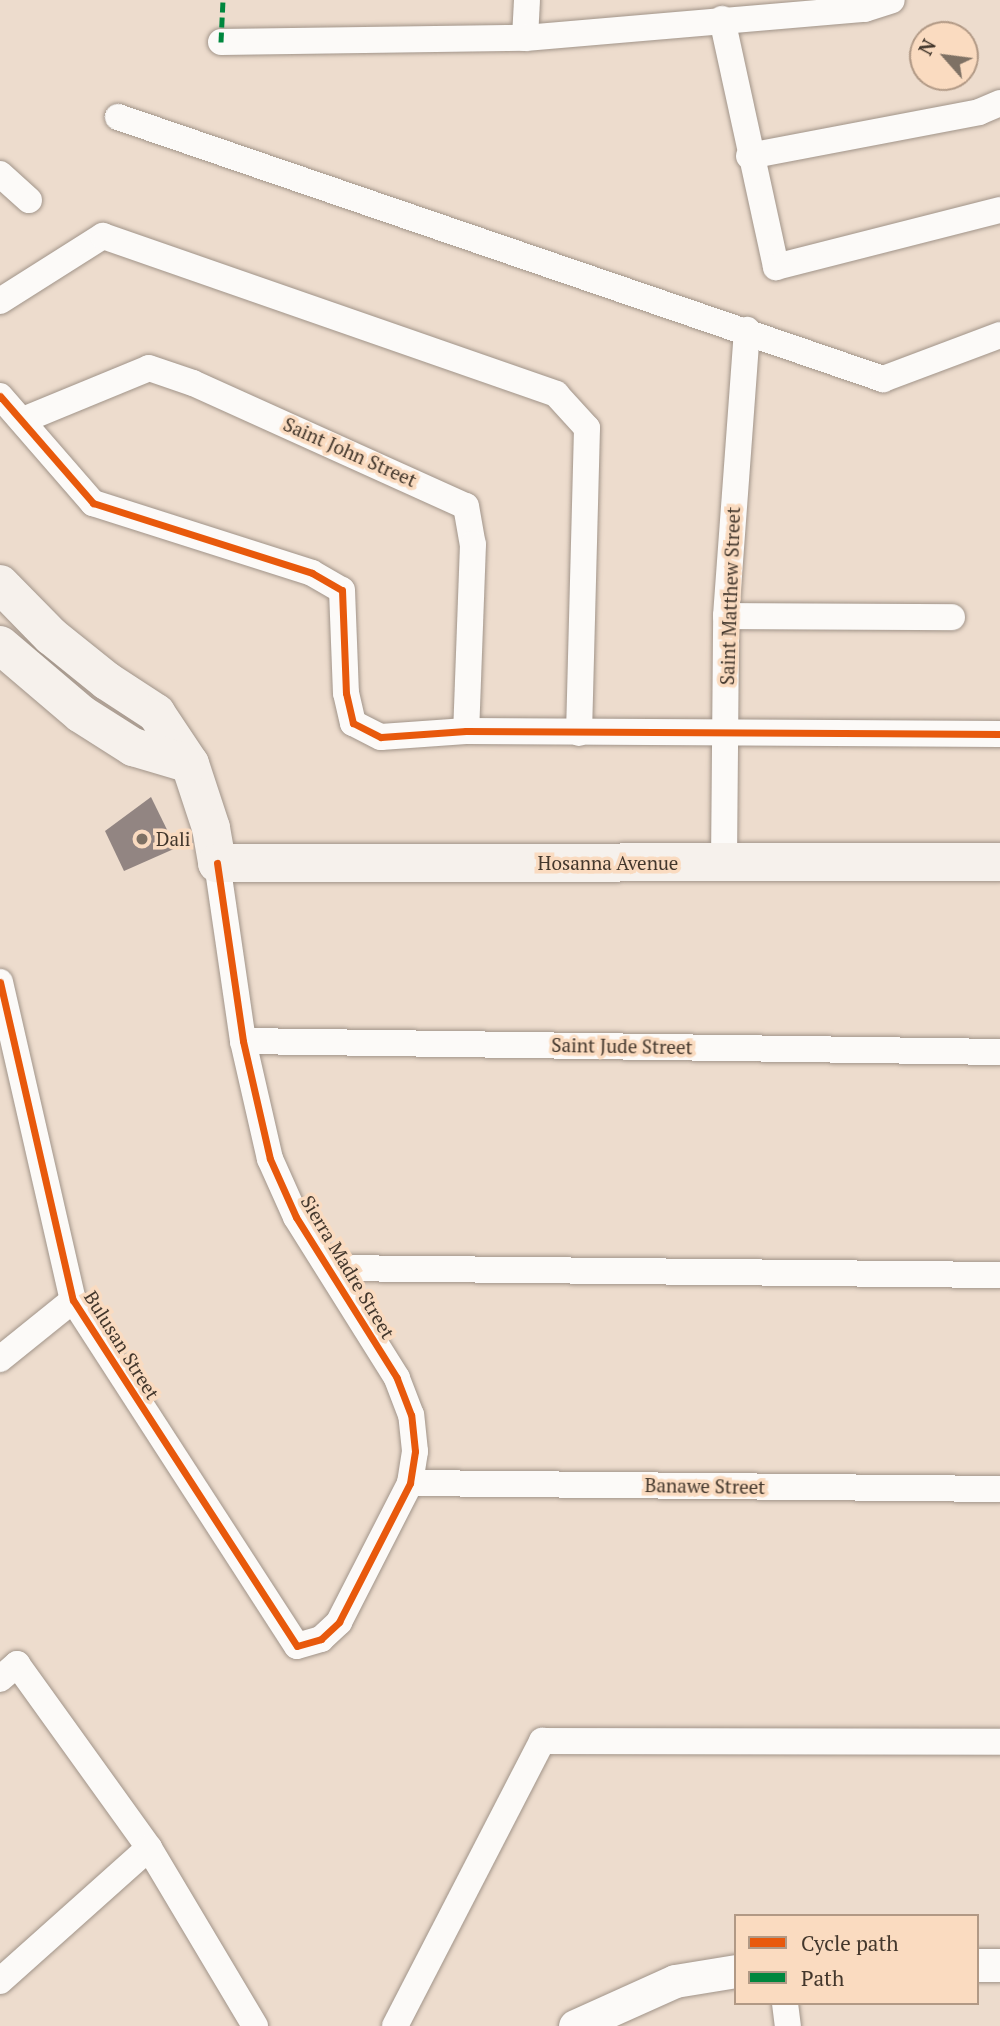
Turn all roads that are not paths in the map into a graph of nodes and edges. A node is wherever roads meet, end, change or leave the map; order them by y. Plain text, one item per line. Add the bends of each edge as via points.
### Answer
1 (527, 0) edge
2 (892, 0) edge
3 (722, 19) junction
4 (525, 38) junction
5 (221, 42) dead end
6 (1000, 103) edge
7 (118, 117) dead end
8 (748, 156) junction
9 (0, 174) edge
10 (29, 200) dead end
11 (1000, 210) edge
12 (0, 302) edge
13 (747, 330) junction
14 (1000, 335) edge
15 (0, 396) edge
16 (23, 420) junction
17 (0, 584) edge
18 (726, 616) junction
19 (952, 617) dead end
20 (0, 645) edge
21 (466, 731) junction
22 (579, 733) junction
23 (726, 734) junction
24 (1000, 734) edge
25 (190, 764) junction
26 (1000, 862) edge
27 (217, 863) junction
28 (724, 863) junction
29 (0, 982) edge
30 (243, 1041) junction
31 (1000, 1052) edge
32 (331, 1268) junction
33 (1000, 1275) edge
34 (73, 1300) junction
35 (0, 1359) edge
36 (410, 1483) junction
37 (1000, 1489) edge
38 (297, 1646) joint
39 (0, 1679) edge
40 (1000, 1742) edge
41 (149, 1848) junction
42 (979, 1965) edge
43 (1000, 1965) edge
44 (734, 1972) edge
45 (0, 1981) edge
46 (786, 2005) edge
47 (255, 2026) edge
48 (395, 2026) edge
49 (575, 2026) edge
50 (788, 2026) edge

1 - 4 street
2 - 3 street via 865,9
3 - 4 street
3 - 8 street
4 - 5 street
6 - 8 street via 979,112
7 - 13 street
8 - 11 street via 776,267
9 - 10 street
12 - 22 street via 103,236 556,394 587,428
13 - 14 street via 883,379
13 - 18 street, Saint Matthew Street
15 - 16 street
16 - 21 street via 93,502 312,573 342,590 346,693 353,723 382,737
16 - 21 street, Saint John Street via 149,368 193,383 466,506 473,544
17 - 25 main road, Sierra Madre Street via 61,644 156,713
18 - 19 street
18 - 23 street, Saint Matthew Street
20 - 25 main road via 81,714 123,740
21 - 22 street
22 - 23 street
23 - 24 street
23 - 28 street, Saint Matthew Street
25 - 27 main road, Sierra Madre Street
26 - 28 main road, Hosanna Avenue
27 - 28 main road, Hosanna Avenue
27 - 30 street, Sierra Madre Street
29 - 34 street, Bulusan Street
30 - 31 street, Saint Jude Street
30 - 32 street, Sierra Madre Street via 270,1159 296,1217
32 - 33 street
32 - 36 street, Sierra Madre Street via 397,1378 411,1415 415,1451
34 - 35 street
34 - 38 street, Bulusan Street
36 - 37 street, Banawe Street
36 - 38 street, Sierra Madre Street via 339,1622 321,1639
39 - 41 street via 17,1664
40 - 48 street via 542,1741
41 - 45 street
41 - 47 street
42 - 43 street
44 - 49 street via 675,1981
46 - 50 street

